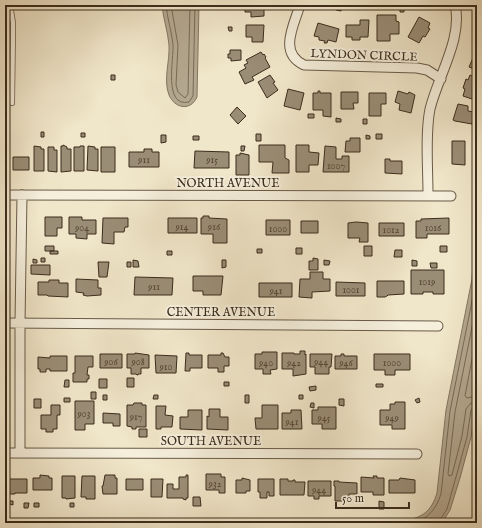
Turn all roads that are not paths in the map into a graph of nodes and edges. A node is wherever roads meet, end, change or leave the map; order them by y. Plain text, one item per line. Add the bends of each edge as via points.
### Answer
1 (10, 5) edge
2 (300, 5) edge
3 (455, 5) edge
4 (441, 79) junction
5 (12, 103) dead end
6 (5, 195) edge
7 (22, 195) junction
8 (428, 195) junction
9 (451, 196) dead end
10 (5, 323) edge
11 (20, 323) junction
12 (438, 326) dead end
13 (5, 453) edge
14 (20, 453) junction
15 (417, 454) dead end

1 - 5 lane
2 - 4 street, LYNDON CIRCLE via 288,42 292,57 297,62 304,65 417,68 427,70
3 - 4 street via 458,24
4 - 8 street via 431,105 428,124
6 - 7 street, NORTH AVENUE
7 - 8 street, NORTH AVENUE
7 - 11 street
8 - 9 street, NORTH AVENUE
10 - 11 street, CENTER AVENUE
11 - 12 street, CENTER AVENUE
11 - 14 street
13 - 14 street, SOUTH AVENUE
14 - 15 street, SOUTH AVENUE

